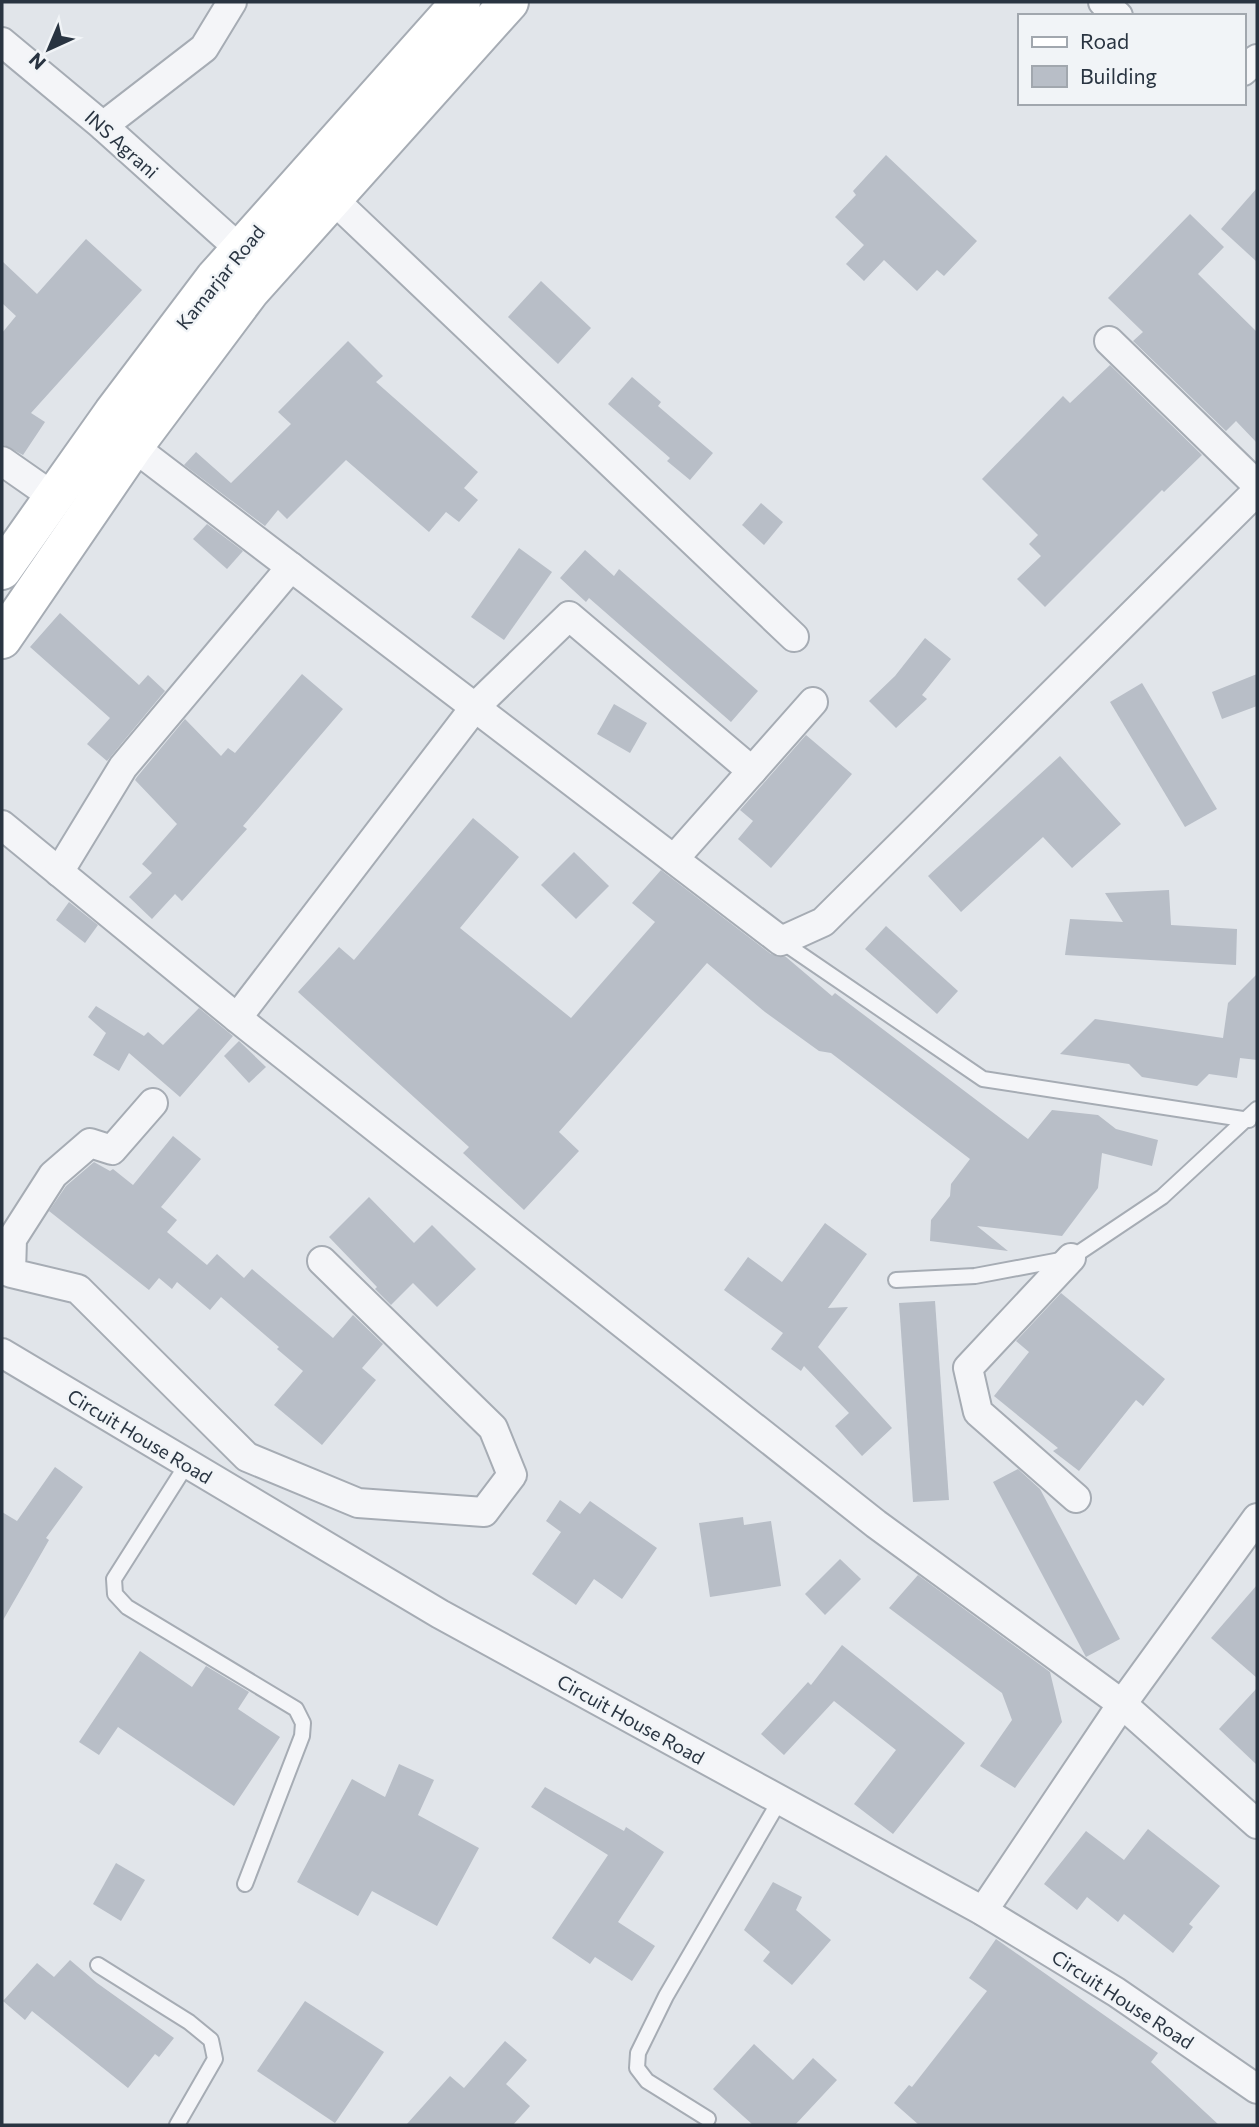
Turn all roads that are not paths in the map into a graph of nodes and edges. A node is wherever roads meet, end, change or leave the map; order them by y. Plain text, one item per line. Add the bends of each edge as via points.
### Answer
1 (232, 2) edge
2 (461, 2) edge
3 (509, 2) edge
4 (1102, 2) edge
5 (1116, 14) edge
6 (2, 42) edge
7 (103, 126) junction
8 (333, 199) junction
9 (253, 261) junction
10 (1109, 341) dead end
11 (119, 436) junction
12 (2, 461) edge
13 (1257, 485) edge
14 (1257, 491) edge
15 (55, 498) junction
16 (291, 566) junction
17 (2, 570) edge
18 (794, 638) dead end
19 (2, 639) edge
20 (813, 702) dead end
21 (475, 707) junction
22 (752, 771) junction
23 (2, 825) edge
24 (674, 859) junction
25 (59, 872) junction
26 (781, 941) junction
27 (237, 1018) junction
28 (153, 1103) dead end
29 (1253, 1115) edge
30 (1071, 1258) junction
31 (322, 1261) dead end
32 (7, 1278) edge
33 (896, 1280) dead end
34 (2, 1353) edge
35 (187, 1464) junction
36 (1076, 1498) dead end
37 (1257, 1518) edge
38 (1122, 1704) junction
39 (780, 1800) junction
40 (1257, 1824) edge
41 (245, 1884) dead end
42 (983, 1911) junction
43 (98, 1965) dead end
44 (1257, 2088) edge
45 (708, 2119) dead end
46 (177, 2125) edge

1 - 7 street via 204,48
2 - 9 main road, Kamarjar Road
3 - 8 main road
4 - 5 street
6 - 7 street, INS Agrani
7 - 9 street, INS Agrani
8 - 9 main road
8 - 18 street
9 - 11 main road, Kamarjar Road
10 - 13 street
11 - 15 main road, Kamarjar Road
11 - 16 street
11 - 19 main road
12 - 15 street
14 - 26 street via 823,922
15 - 17 main road, Kamarjar Road
16 - 21 street
16 - 25 street via 123,767
20 - 22 street
21 - 22 street via 569,616
21 - 24 street
21 - 27 street
22 - 24 street
23 - 25 street
24 - 26 street
25 - 27 street
26 - 29 lane via 983,1079
27 - 38 street via 876,1524
28 - 32 street via 112,1150 90,1143 53,1175 12,1239
29 - 30 lane via 1161,1197
30 - 33 lane via 975,1276
30 - 36 street via 968,1368 978,1412
31 - 32 street via 493,1428 512,1475 484,1512 358,1503 247,1457 78,1289
34 - 35 street, Circuit House Road
35 - 39 street, Circuit House Road via 440,1614
35 - 41 lane via 114,1579 115,1594 127,1606 296,1709 303,1723
37 - 38 street
38 - 40 street
38 - 42 street
39 - 42 street, Circuit House Road
39 - 45 lane via 638,2053 637,2068 647,2081
42 - 44 street, Circuit House Road via 1116,1992
43 - 46 lane via 211,2039 215,2059

